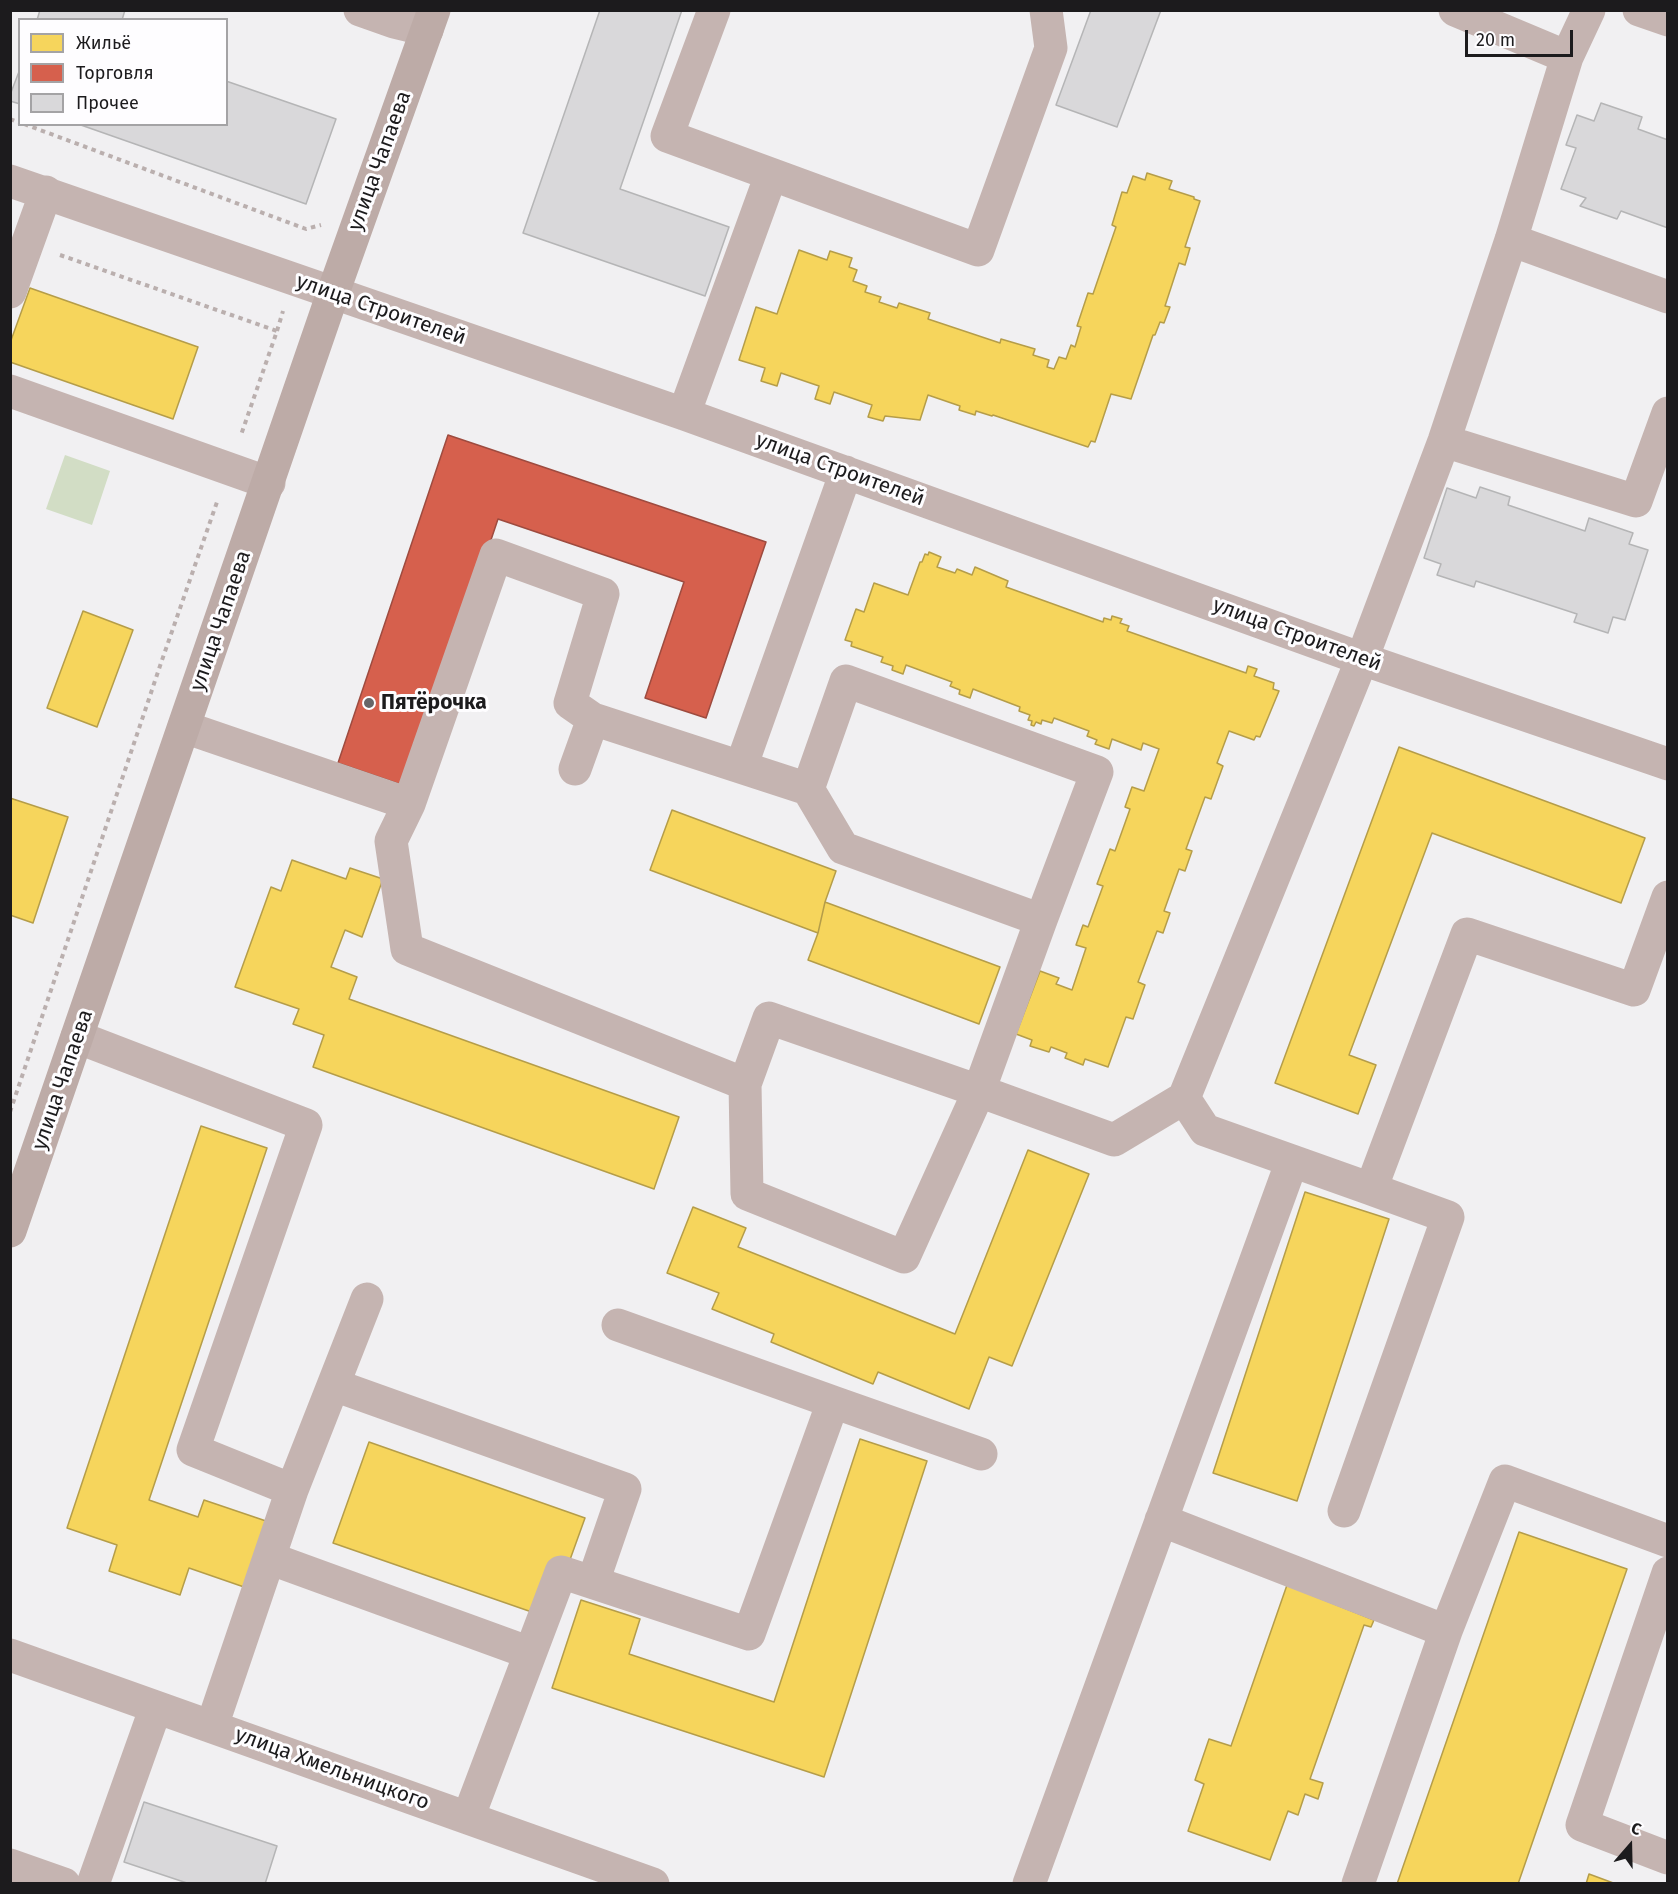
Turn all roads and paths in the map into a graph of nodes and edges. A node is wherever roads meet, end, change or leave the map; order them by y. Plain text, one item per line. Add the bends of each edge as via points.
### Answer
1 (360, 10) edge
2 (714, 10) edge
3 (1046, 10) edge
4 (1455, 10) edge
5 (1589, 10) edge
6 (1639, 10) edge
7 (430, 20) edge
8 (1668, 20) edge
9 (1567, 57) junction
10 (29, 126) edge
11 (771, 175) junction
12 (10, 181) edge
13 (46, 192) junction
14 (306, 229) dead end
15 (1511, 240) junction
16 (28, 243) junction
17 (10, 292) edge
18 (333, 293) junction
19 (1668, 297) edge
20 (284, 311) dead end
21 (277, 331) junction
22 (10, 391) edge
23 (1668, 413) edge
24 (684, 414) junction
25 (1444, 441) junction
26 (229, 468) junction
27 (846, 472) junction
28 (269, 483) junction
29 (1362, 659) junction
30 (593, 719) junction
31 (184, 728) junction
32 (1668, 764) edge
33 (741, 767) junction
34 (575, 769) dead end
35 (808, 789) junction
36 (409, 804) junction
37 (1668, 897) edge
38 (1041, 920) junction
39 (1655, 974) edge
40 (78, 1037) junction
41 (745, 1084) junction
42 (979, 1091) junction
43 (1184, 1098) junction
44 (10, 1112) edge
45 (1292, 1161) junction
46 (1371, 1189) junction
47 (10, 1231) edge
48 (367, 1299) dead end
49 (618, 1325) dead end
50 (334, 1385) junction
51 (833, 1402) junction
52 (981, 1454) dead end
53 (292, 1490) junction
54 (1344, 1511) dead end
55 (1161, 1520) junction
56 (1668, 1541) edge
57 (269, 1558) junction
58 (1668, 1573) edge
59 (593, 1582) junction
60 (1446, 1631) junction
61 (530, 1653) junction
62 (10, 1655) edge
63 (156, 1707) junction
64 (212, 1726) junction
65 (468, 1818) junction
66 (1668, 1858) edge
67 (10, 1865) edge
68 (64, 1884) edge
69 (93, 1884) edge
70 (654, 1884) edge
71 (1029, 1884) edge
72 (1358, 1884) edge

1 - 7 street via 394,22
2 - 11 street via 667,136
3 - 11 street via 1051,48 978,250
4 - 9 street
5 - 9 street
6 - 8 street
7 - 18 main road, улица Чапаева
9 - 15 street
10 - 14 path
11 - 24 street
12 - 13 street, улица Строителей
13 - 16 street
13 - 18 street, улица Строителей
15 - 19 street
15 - 25 street
16 - 17 street
16 - 21 path
18 - 24 street, улица Строителей
18 - 28 main road, улица Чапаева
20 - 21 path
21 - 26 path
22 - 26 street
23 - 25 street via 1636,501
24 - 27 street, улица Строителей
25 - 29 street
26 - 28 street
26 - 44 path
27 - 29 street, улица Строителей
27 - 33 street
28 - 31 main road, улица Чапаева
29 - 32 street, улица Строителей
29 - 43 street
30 - 33 street
30 - 34 street
30 - 36 street via 570,703 603,594 496,555
31 - 36 street
31 - 40 main road, улица Чапаева
33 - 35 street
35 - 38 street via 843,848
35 - 38 street via 846,681 1097,772
36 - 41 street via 391,841 407,949
37 - 39 street
38 - 42 street
39 - 46 street via 1634,990 1467,934
40 - 47 main road, улица Чапаева
40 - 53 street via 306,1125 193,1450
41 - 42 street via 770,1018
41 - 42 street via 747,1194 904,1257
42 - 43 street via 1114,1140
43 - 45 street via 1205,1130
45 - 46 street
45 - 55 street
46 - 54 street via 1448,1217
48 - 50 street
49 - 51 street
50 - 53 street
50 - 59 street via 625,1489
51 - 52 street
51 - 59 street via 749,1634
53 - 57 street
55 - 60 street
55 - 71 street
56 - 60 street via 1505,1481
57 - 61 street
57 - 64 street
58 - 66 street via 1582,1825
59 - 61 street via 561,1572
60 - 72 street
61 - 65 street
62 - 63 street, улица Хмельницкого
63 - 64 street, улица Хмельницкого
63 - 69 street
64 - 65 street, улица Хмельницкого
65 - 70 street, улица Хмельницкого
67 - 68 street

